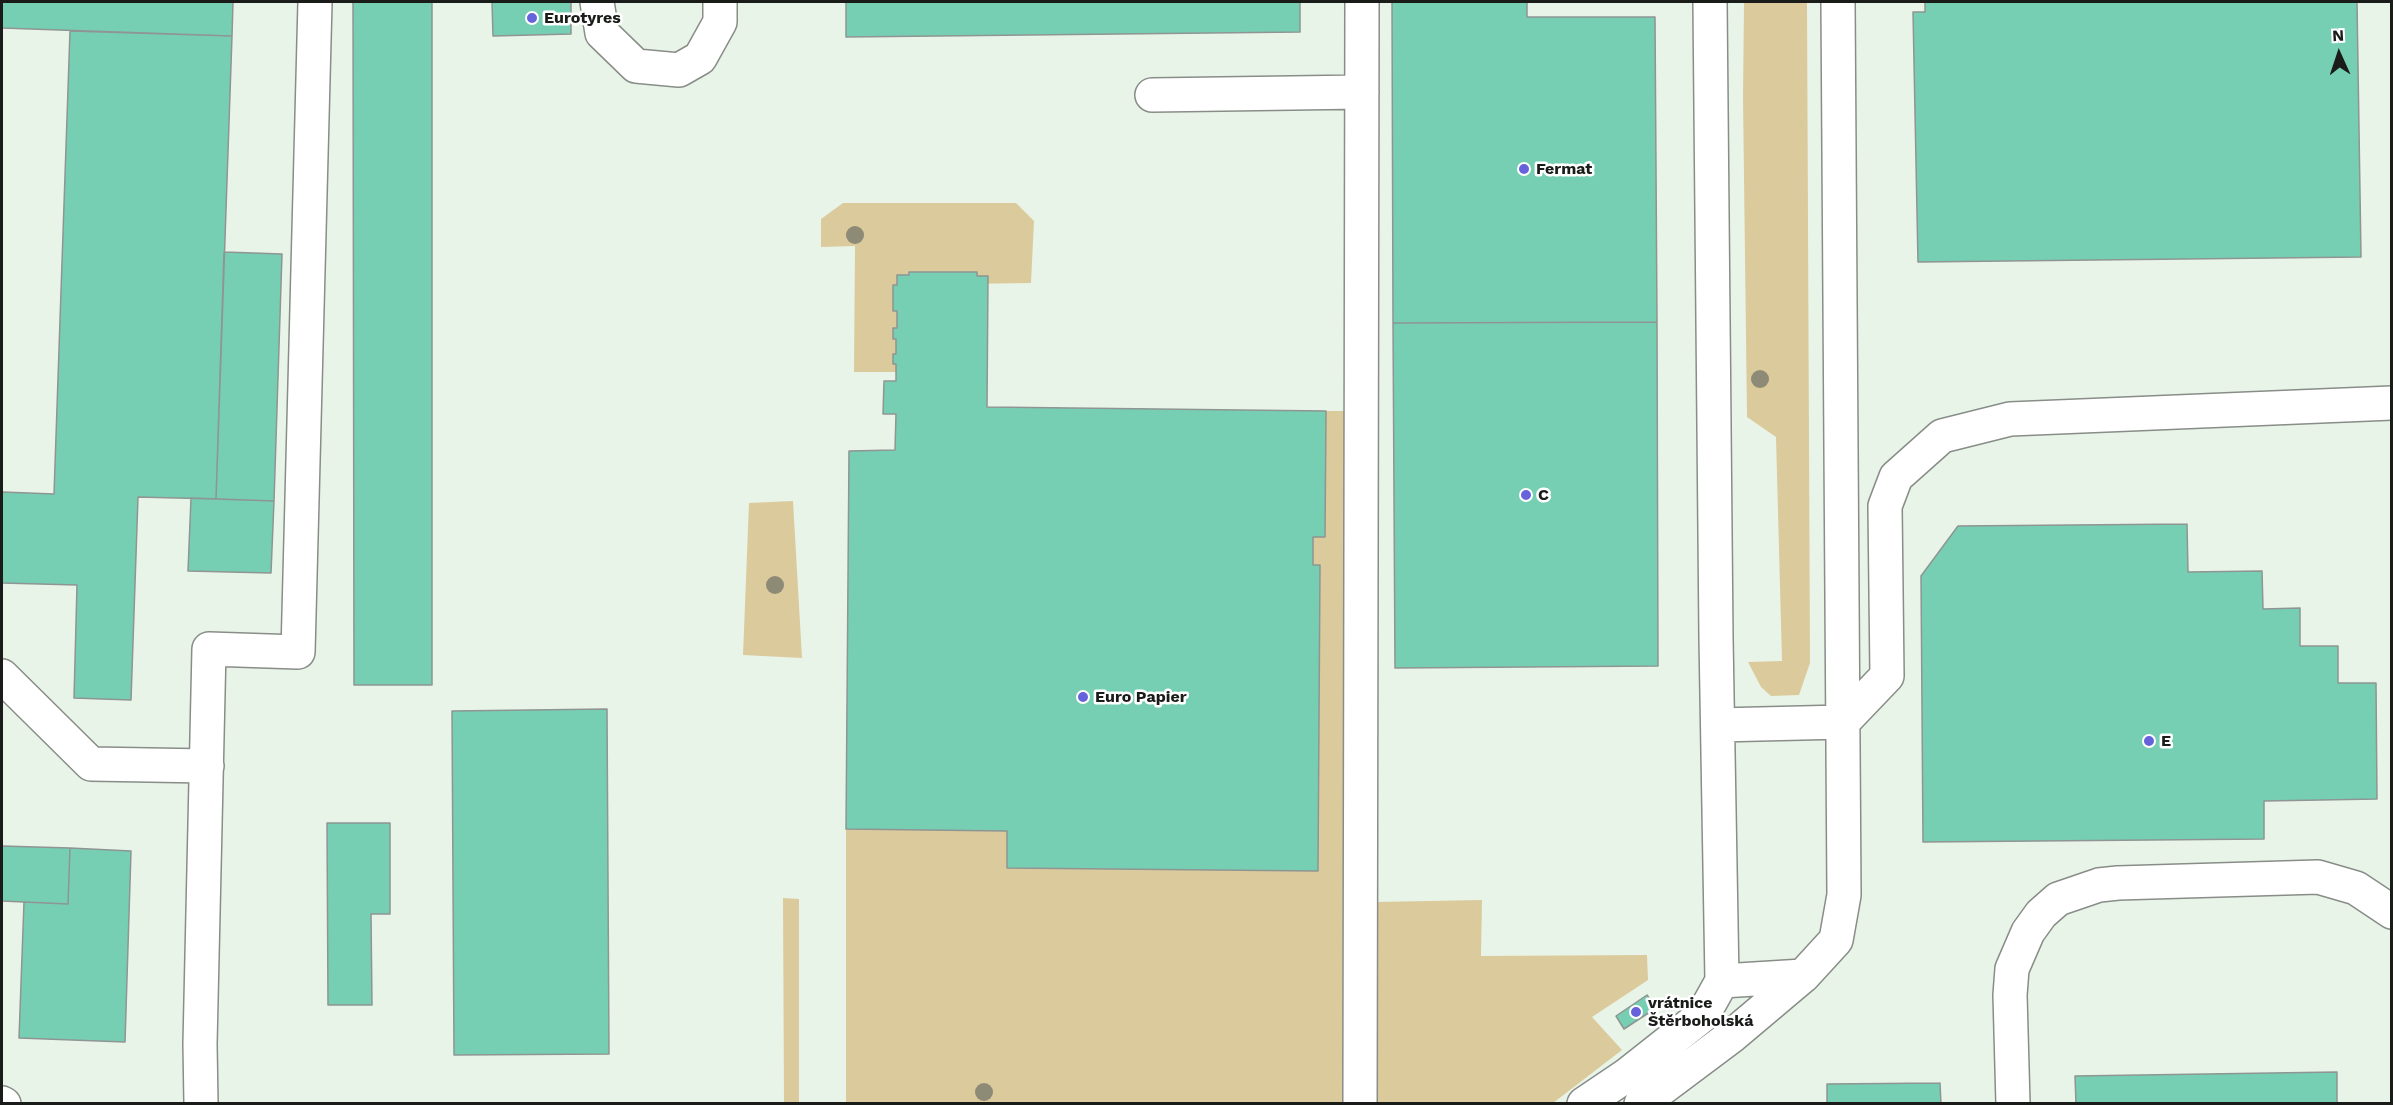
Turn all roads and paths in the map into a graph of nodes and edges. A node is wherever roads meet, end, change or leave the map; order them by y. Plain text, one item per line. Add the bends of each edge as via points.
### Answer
1 (315, 2) edge
2 (597, 2) edge
3 (720, 2) edge
4 (1362, 2) edge
5 (1710, 2) edge
6 (1838, 2) edge
7 (1362, 92) junction
8 (1152, 95) dead end
9 (2391, 403) edge
10 (2, 676) edge
11 (1843, 722) junction
12 (1718, 725) junction
13 (207, 766) junction
14 (2391, 912) edge
15 (1803, 976) junction
16 (1722, 981) junction
17 (201, 1104) edge
18 (1360, 1104) edge
19 (1584, 1104) edge
20 (1641, 1104) edge
21 (2013, 1104) edge

1 - 13 lane via 297,652 209,649
2 - 3 lane via 602,33 636,66 679,70 700,58 720,22
4 - 7 lane
5 - 12 lane
6 - 11 lane
7 - 8 lane
7 - 18 lane
9 - 11 lane via 2010,419 1942,436 1896,477 1885,506 1887,676
10 - 13 lane via 91,764
11 - 12 lane
11 - 15 lane via 1845,895 1836,940
12 - 16 lane
13 - 17 lane
14 - 21 lane via 2356,888 2318,877 2118,883 2058,899 2028,932 2013,969
15 - 16 lane
15 - 20 lane via 1734,1035
16 - 19 lane via 1703,1015

